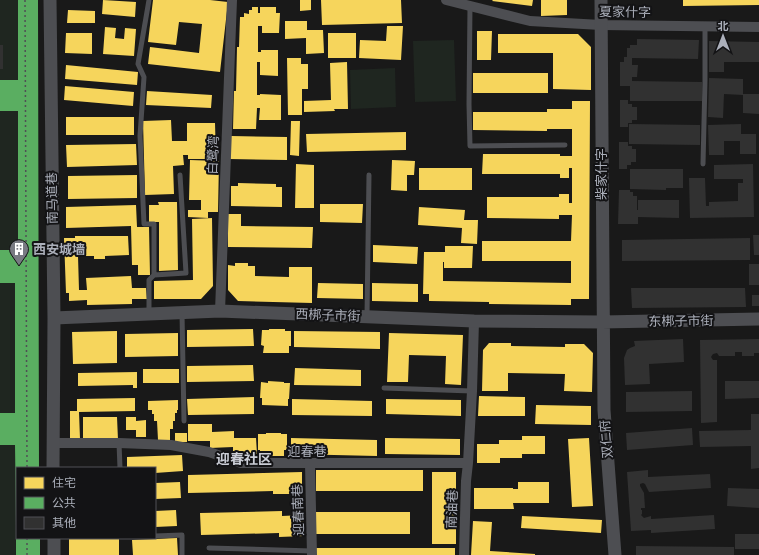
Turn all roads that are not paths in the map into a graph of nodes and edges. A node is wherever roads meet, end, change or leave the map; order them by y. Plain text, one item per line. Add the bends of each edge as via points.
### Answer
1 (50, 0) edge
2 (149, 0) edge
3 (232, 0) edge
4 (446, 0) edge
5 (601, 0) edge
6 (470, 6) junction
7 (601, 25) junction
8 (705, 26) junction
9 (759, 27) edge
10 (565, 146) dead end
11 (704, 164) dead end
12 (180, 175) dead end
13 (369, 175) dead end
14 (154, 275) junction
15 (220, 311) junction
16 (182, 313) junction
17 (149, 314) junction
18 (367, 317) junction
19 (54, 318) junction
20 (759, 319) edge
21 (474, 321) junction
22 (602, 322) junction
23 (384, 388) dead end
24 (472, 391) junction
25 (184, 422) dead end
26 (53, 443) junction
27 (119, 443) junction
28 (468, 463) junction
29 (310, 464) junction
30 (53, 467) edge
31 (120, 467) edge
32 (156, 536) edge
33 (54, 539) edge
34 (209, 548) dead end
35 (312, 553) edge
36 (54, 555) edge
37 (182, 555) edge
38 (464, 555) edge
39 (616, 555) edge

1 - 19 street, 南马道巷
2 - 14 lane via 138,64 144,77 140,136 144,224 154,224
3 - 15 street, 白鹭湾
4 - 6 street, 夏家什字
5 - 7 street, 柴家什字
6 - 7 street, 夏家什字 via 530,20
6 - 10 lane via 470,146
7 - 8 street, 夏家什字
7 - 22 street, 柴家什字
8 - 9 street, 夏家什字
8 - 11 lane
12 - 14 lane via 186,273
13 - 18 lane
14 - 17 lane via 149,280
15 - 16 street, 西梆子市街
15 - 18 street, 西梆子市街
16 - 17 street, 西梆子市街
16 - 25 lane
17 - 19 street, 西梆子市街
18 - 21 street, 西梆子市街
19 - 26 street, 南马道巷
20 - 22 street, 东梆子市街
21 - 22 street, 西梆子市街
21 - 24 street, 南油巷
22 - 39 street, 双仁府 via 604,410
23 - 24 lane
24 - 28 street, 南油巷
26 - 27 street, 迎春巷
26 - 30 street, 南马道巷
27 - 29 street, 迎春巷 via 171,445 209,452 241,463
27 - 31 lane
28 - 29 street, 迎春巷
28 - 38 street, 南油巷
29 - 35 street, 迎春南巷
32 - 37 lane via 182,535
33 - 36 street
34 - 35 lane

